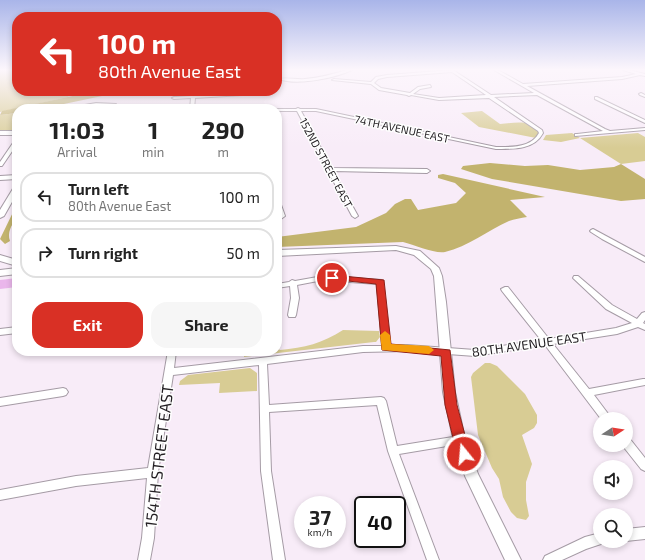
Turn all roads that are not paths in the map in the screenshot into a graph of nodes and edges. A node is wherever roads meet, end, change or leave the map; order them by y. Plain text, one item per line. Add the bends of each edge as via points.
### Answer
1 (207, 96) edge
2 (422, 96) edge
3 (503, 96) edge
4 (540, 96) edge
5 (193, 97) junction
6 (490, 97) junction
7 (174, 98) dead end
8 (596, 98) dead end
9 (192, 104) edge
10 (298, 109) junction
11 (282, 110) edge
12 (645, 122) edge
13 (645, 129) edge
14 (610, 132) junction
15 (0, 133) edge
16 (12, 133) edge
17 (577, 135) dead end
18 (12, 148) edge
19 (0, 165) edge
20 (328, 169) junction
21 (427, 171) dead end
22 (12, 177) edge
23 (0, 178) edge
24 (12, 196) edge
25 (0, 216) edge
26 (355, 216) dead end
27 (593, 230) dead end
28 (282, 253) edge
29 (0, 258) edge
30 (645, 260) edge
31 (12, 262) edge
32 (12, 272) edge
33 (0, 273) edge
34 (576, 278) dead end
35 (292, 282) junction
36 (282, 285) edge
37 (505, 289) dead end
38 (292, 314) dead end
39 (645, 315) edge
40 (642, 325) edge
41 (12, 331) edge
42 (0, 332) edge
43 (547, 342) junction
44 (386, 348) junction
45 (446, 352) junction
46 (172, 356) edge
47 (263, 361) junction
48 (170, 372) junction
49 (642, 382) dead end
50 (63, 392) dead end
51 (587, 393) junction
52 (0, 402) edge
53 (264, 409) junction
54 (602, 412) edge
55 (459, 440) junction
56 (393, 451) junction
57 (633, 451) edge
58 (645, 466) edge
59 (153, 472) junction
60 (0, 495) edge
61 (645, 533) edge
62 (633, 534) edge
63 (593, 542) edge
64 (144, 560) edge
65 (279, 560) edge
66 (433, 560) edge
67 (513, 560) edge
68 (549, 560) edge

1 - 5 street
2 - 6 street via 446,100
3 - 6 street
4 - 14 street
5 - 7 street
5 - 9 street
6 - 10 street, 74TH AVENUE EAST via 540,130 542,133 539,138 529,144 503,148 316,110
8 - 12 street
10 - 11 street, 74TH AVENUE EAST
10 - 20 street, 152ND STREET EAST
13 - 14 street
14 - 17 street
15 - 16 street
18 - 19 street
20 - 21 street
20 - 26 street, 152ND STREET EAST
22 - 23 street
24 - 25 street
27 - 30 street
28 - 45 street via 396,248 410,251 426,259 435,268 438,276
29 - 31 street
32 - 33 street
34 - 40 street via 609,307
35 - 36 street
35 - 38 street via 296,299
35 - 44 street via 332,278 380,282
37 - 43 street
39 - 40 street
40 - 43 street, 80TH AVENUE EAST
41 - 42 street
43 - 45 street, 80TH AVENUE EAST via 475,353
43 - 51 street
44 - 45 street, 80TH AVENUE EAST
44 - 47 street, 80TH AVENUE EAST via 345,350
45 - 55 street via 451,405
46 - 48 street, 154TH STREET EAST
47 - 48 street, 80TH AVENUE EAST
47 - 53 street
48 - 59 street, 154TH STREET EAST
49 - 51 street
50 - 52 street
51 - 54 street
53 - 56 street via 381,402
53 - 65 street via 266,471
55 - 56 street
55 - 67 street via 472,476
56 - 66 street
57 - 58 street
59 - 60 street via 76,481
59 - 64 street, 154TH STREET EAST via 149,531
61 - 62 street
63 - 68 street

